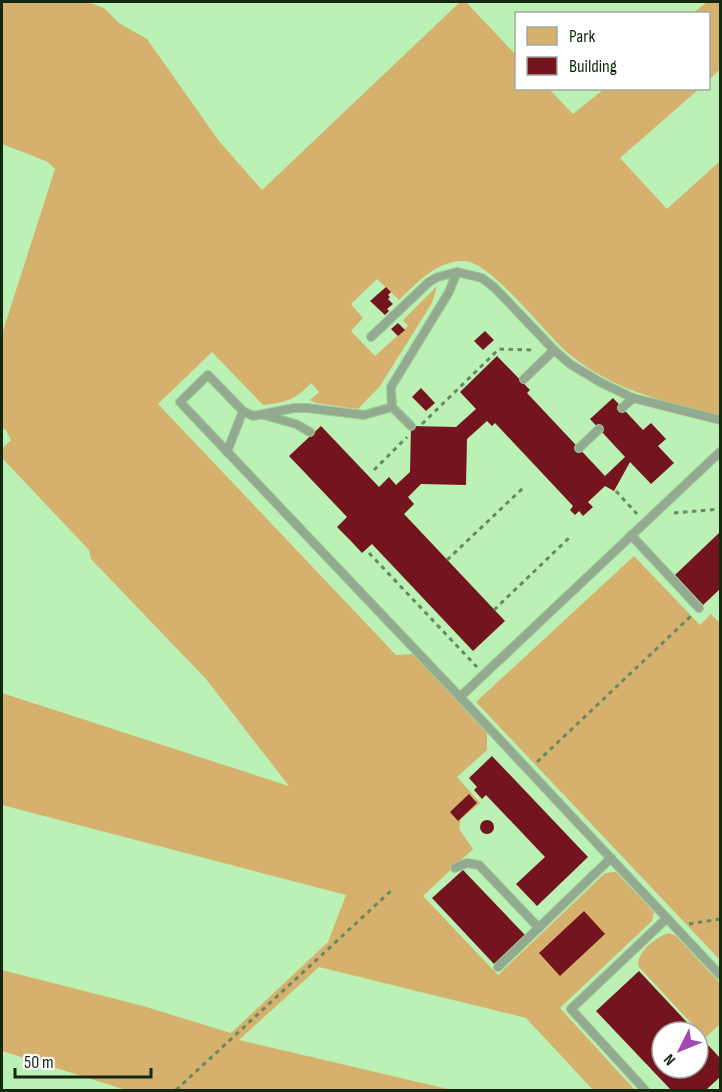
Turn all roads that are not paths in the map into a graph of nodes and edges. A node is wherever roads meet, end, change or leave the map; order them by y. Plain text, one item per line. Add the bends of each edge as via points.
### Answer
1 (457, 272) junction
2 (371, 337) dead end
3 (554, 350) junction
4 (524, 379) dead end
5 (633, 398) junction
6 (392, 407) junction
7 (622, 408) dead end
8 (243, 411) junction
9 (262, 415) junction
10 (720, 420) edge
11 (414, 429) road end
12 (599, 429) dead end
13 (310, 432) dead end
14 (579, 448) dead end
15 (720, 452) edge
16 (227, 453) junction
17 (631, 535) junction
18 (699, 608) road end
19 (460, 697) junction
20 (611, 858) junction
21 (456, 868) dead end
22 (667, 918) junction
23 (539, 928) junction
24 (498, 967) dead end
25 (720, 975) edge
26 (645, 1090) edge

1 - 2 lane via 429,282
1 - 3 lane via 482,278 495,288
1 - 6 lane via 390,387
3 - 4 lane
3 - 5 lane via 570,364
5 - 7 lane
5 - 10 lane
6 - 9 lane via 364,415 294,408
6 - 11 lane
8 - 9 lane
8 - 16 lane
8 - 16 lane via 208,375 180,402
9 - 13 lane
12 - 14 lane
15 - 17 lane
16 - 19 lane
17 - 18 lane
17 - 19 lane
19 - 20 lane
20 - 22 lane
20 - 23 lane
21 - 23 lane via 467,862 479,865
22 - 25 lane
22 - 26 lane via 571,1010
23 - 24 lane

